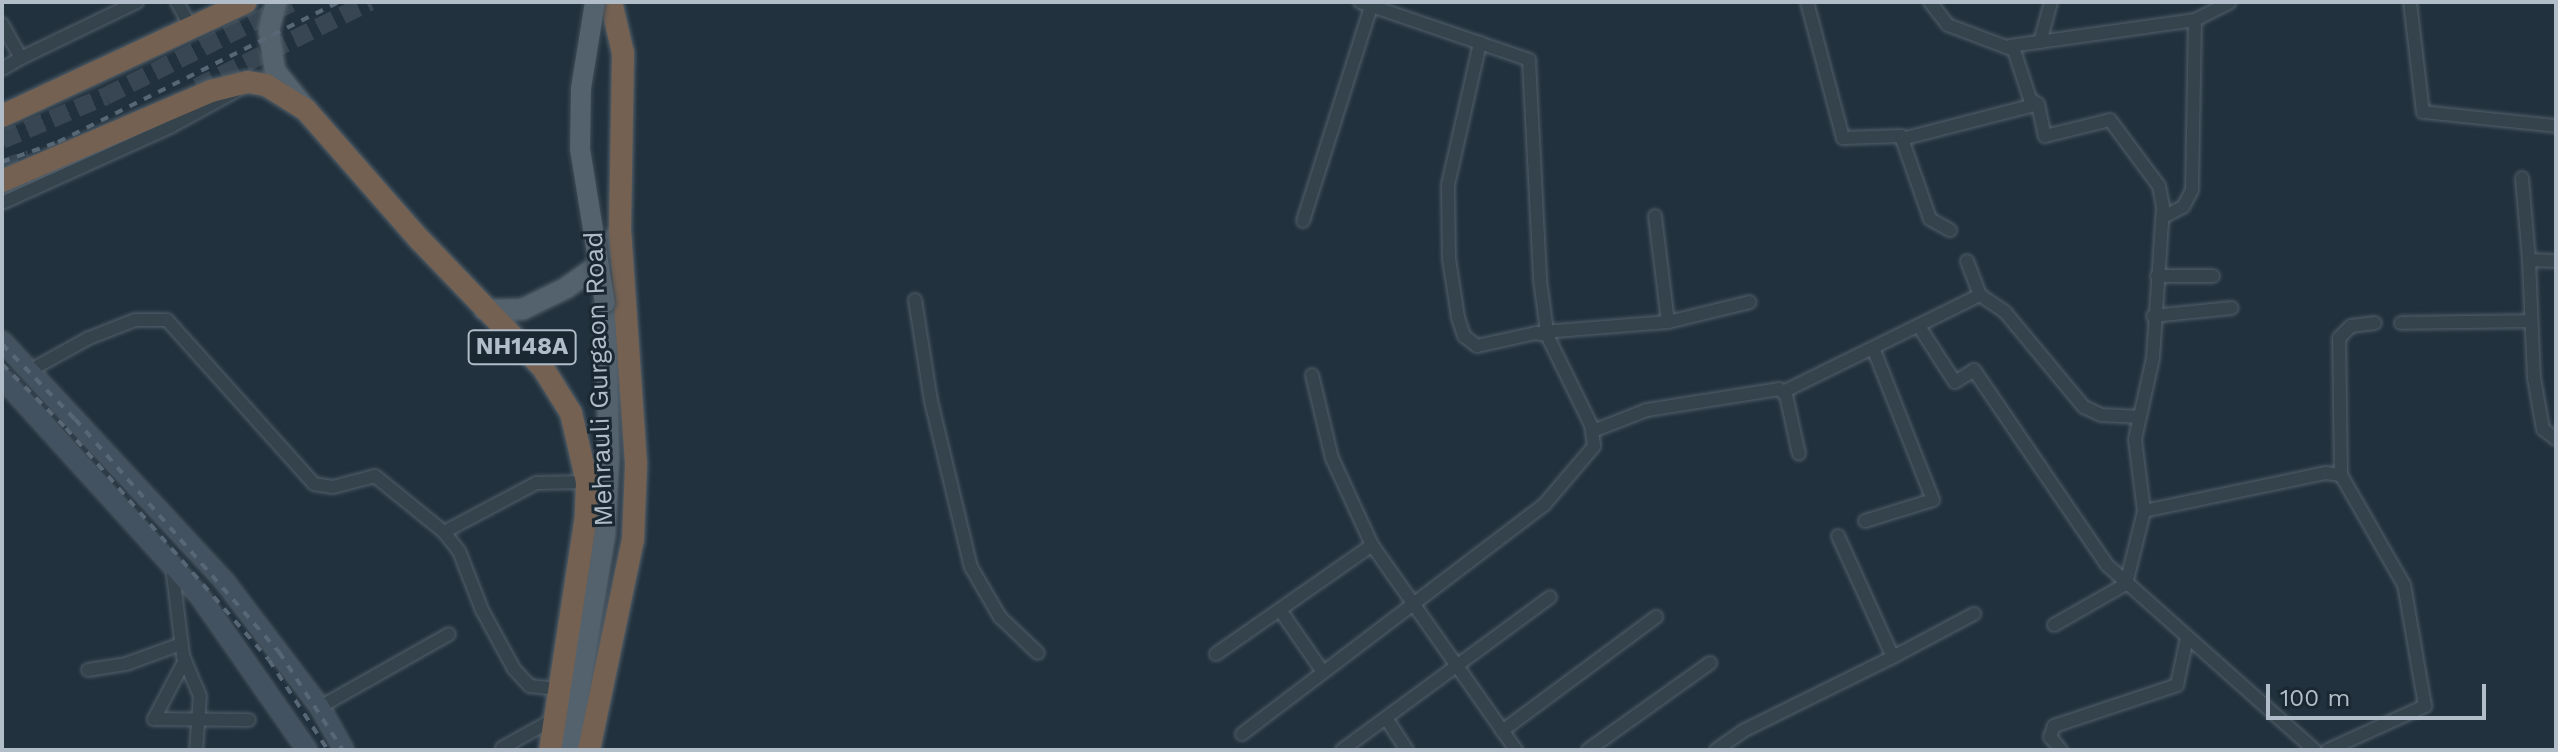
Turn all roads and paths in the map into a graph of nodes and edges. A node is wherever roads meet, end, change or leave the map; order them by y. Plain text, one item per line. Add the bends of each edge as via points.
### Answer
1 (137, 2) edge
2 (177, 2) edge
3 (246, 2) edge
4 (276, 2) edge
5 (595, 2) edge
6 (611, 2) edge
7 (623, 2) edge
8 (1807, 2) edge
9 (1930, 2) edge
10 (2051, 2) edge
11 (2230, 2) edge
12 (2410, 2) edge
13 (1366, 4) edge
14 (2195, 20) junction
15 (2, 24) edge
16 (192, 29) junction
17 (2040, 42) junction
18 (1480, 43) junction
19 (2010, 46) junction
20 (623, 53) junction
21 (2, 54) edge
22 (21, 58) junction
23 (2, 69) edge
24 (248, 82) junction
25 (2038, 104) junction
26 (306, 110) junction
27 (2, 116) edge
28 (2556, 126) edge
29 (1902, 139) junction
30 (2522, 178) dead end
31 (2, 181) edge
32 (2, 203) edge
33 (1655, 216) dead end
34 (2163, 217) junction
35 (1303, 221) dead end
36 (620, 229) junction
37 (1950, 230) dead end
38 (2529, 260) junction
39 (1967, 261) dead end
40 (2556, 261) edge
41 (2157, 276) junction
42 (2213, 276) dead end
43 (1980, 295) junction
44 (915, 300) dead end
45 (1750, 302) dead end
46 (2232, 308) dead end
47 (484, 310) junction
48 (2153, 316) junction
49 (2530, 321) junction
50 (1668, 322) junction
51 (2375, 323) dead end
52 (2401, 323) dead end
53 (1920, 328) junction
54 (1545, 332) junction
55 (2, 341) edge
56 (1874, 350) junction
57 (31, 370) junction
58 (1312, 375) dead end
59 (2, 378) edge
60 (1783, 392) junction
61 (2136, 417) junction
62 (1593, 431) junction
63 (2556, 439) edge
64 (1799, 454) dead end
65 (2341, 475) junction
66 (587, 482) junction
67 (2144, 511) junction
68 (1865, 521) dead end
69 (444, 532) junction
70 (1838, 536) dead end
71 (1372, 545) junction
72 (172, 565) junction
73 (2126, 584) junction
74 (1550, 597) dead end
75 (1412, 604) junction
76 (1280, 610) junction
77 (1974, 614) dead end
78 (1656, 617) dead end
79 (2054, 625) dead end
80 (449, 634) dead end
81 (2187, 638) junction
82 (181, 644) junction
83 (1038, 653) dead end
84 (1216, 654) dead end
85 (1893, 657) junction
86 (185, 660) junction
87 (1710, 663) dead end
88 (1458, 668) junction
89 (88, 670) dead end
90 (1323, 672) junction
91 (558, 689) junction
92 (320, 707) junction
93 (199, 717) junction
94 (1386, 718) junction
95 (249, 720) dead end
96 (552, 720) junction
97 (1502, 731) junction
98 (1242, 734) dead end
99 (502, 748) edge
100 (196, 750) edge
101 (307, 750) edge
102 (344, 750) edge
103 (550, 750) edge
104 (569, 750) edge
105 (589, 750) edge
106 (1342, 750) edge
107 (1407, 750) edge
108 (1516, 750) edge
109 (1588, 750) edge
110 (1716, 750) edge
111 (2061, 750) edge
112 (2315, 750) edge
113 (2328, 750) edge

1 - 22 street
2 - 16 street
3 - 16 highway
4 - 26 main road via 269,31 275,71
5 - 104 main road, bridge via 581,88 580,149 605,303 609,457 605,536
6 - 20 highway, Mehrauli Gurgaon Road
7 - 20 street
8 - 29 street via 1843,138 1895,133
9 - 19 street via 1948,25
10 - 17 street
11 - 14 street
12 - 28 street via 2423,112
13 - 18 street
13 - 35 street
14 - 17 street
14 - 34 street via 2192,190 2183,207
15 - 22 street
16 - 27 highway
17 - 19 street
18 - 54 street via 1523,55 1531,65
18 - 54 street via 1448,185 1449,259 1458,317 1464,336 1477,346
19 - 25 street via 2030,99
20 - 36 highway, Mehrauli Gurgaon Road
21 - 22 street
22 - 23 street
24 - 26 highway, Mehrauli Gurgaon Road / NH148A via 266,85
24 - 31 highway via 211,91
24 - 32 street via 170,127
25 - 29 street
25 - 34 street via 2045,136 2100,121 2114,123 2159,186
26 - 47 highway, Mehrauli Gurgaon Road / NH148A
29 - 37 street via 1930,219
30 - 38 street
33 - 50 street
34 - 41 street
36 - 47 main road via 600,264 566,288 523,309
36 - 105 highway, Mehrauli Gurgaon Road via 636,464 633,540
38 - 40 street
38 - 49 street
39 - 43 street
41 - 42 street
41 - 48 street
43 - 53 street
43 - 61 street via 2005,312 2084,407 2101,415
44 - 83 street via 931,401 971,567 1000,617
45 - 50 street
46 - 48 street
47 - 66 highway, Mehrauli Gurgaon Road / NH148A via 543,368 571,413
48 - 61 street via 2151,370
49 - 52 street
49 - 63 street via 2543,429
50 - 54 street
51 - 65 street via 2351,326 2339,338
53 - 56 street
53 - 73 street via 1955,382 1974,370 2089,543
54 - 62 street
55 - 57 street
56 - 60 street
56 - 68 street via 1933,500
57 - 69 street via 135,320 167,320 314,484 333,487 375,476
57 - 92 street via 225,582
58 - 71 street via 1332,458
59 - 72 street
60 - 62 street via 1647,410
60 - 64 street
61 - 67 street via 2135,456
62 - 75 street via 1590,453 1544,505
65 - 67 street via 2326,473
65 - 113 street via 2408,595 2425,706
66 - 69 street via 536,483
66 - 91 highway, Mehrauli Gurgaon Road / NH148A
67 - 73 street
69 - 91 street via 459,551 514,669 530,686
70 - 85 street
71 - 75 street
71 - 76 street
72 - 82 street
72 - 101 street via 199,595
73 - 79 street
73 - 81 street
74 - 88 street
75 - 88 street
75 - 90 street
76 - 84 street
76 - 90 street
77 - 85 street
78 - 97 street
80 - 92 street
81 - 111 street via 2177,685 2054,726 2050,737
81 - 112 street
82 - 86 street
82 - 89 street via 126,664
85 - 110 street via 1749,728
86 - 93 street via 198,684
86 - 93 street via 154,719
87 - 109 street
88 - 94 street
88 - 97 street
90 - 98 street
91 - 96 highway, Mehrauli Gurgaon Road / NH148A
92 - 102 street
93 - 95 street
93 - 100 street
94 - 106 street
94 - 107 street
96 - 99 street
96 - 103 highway, Mehrauli Gurgaon Road / NH148A
97 - 108 street

